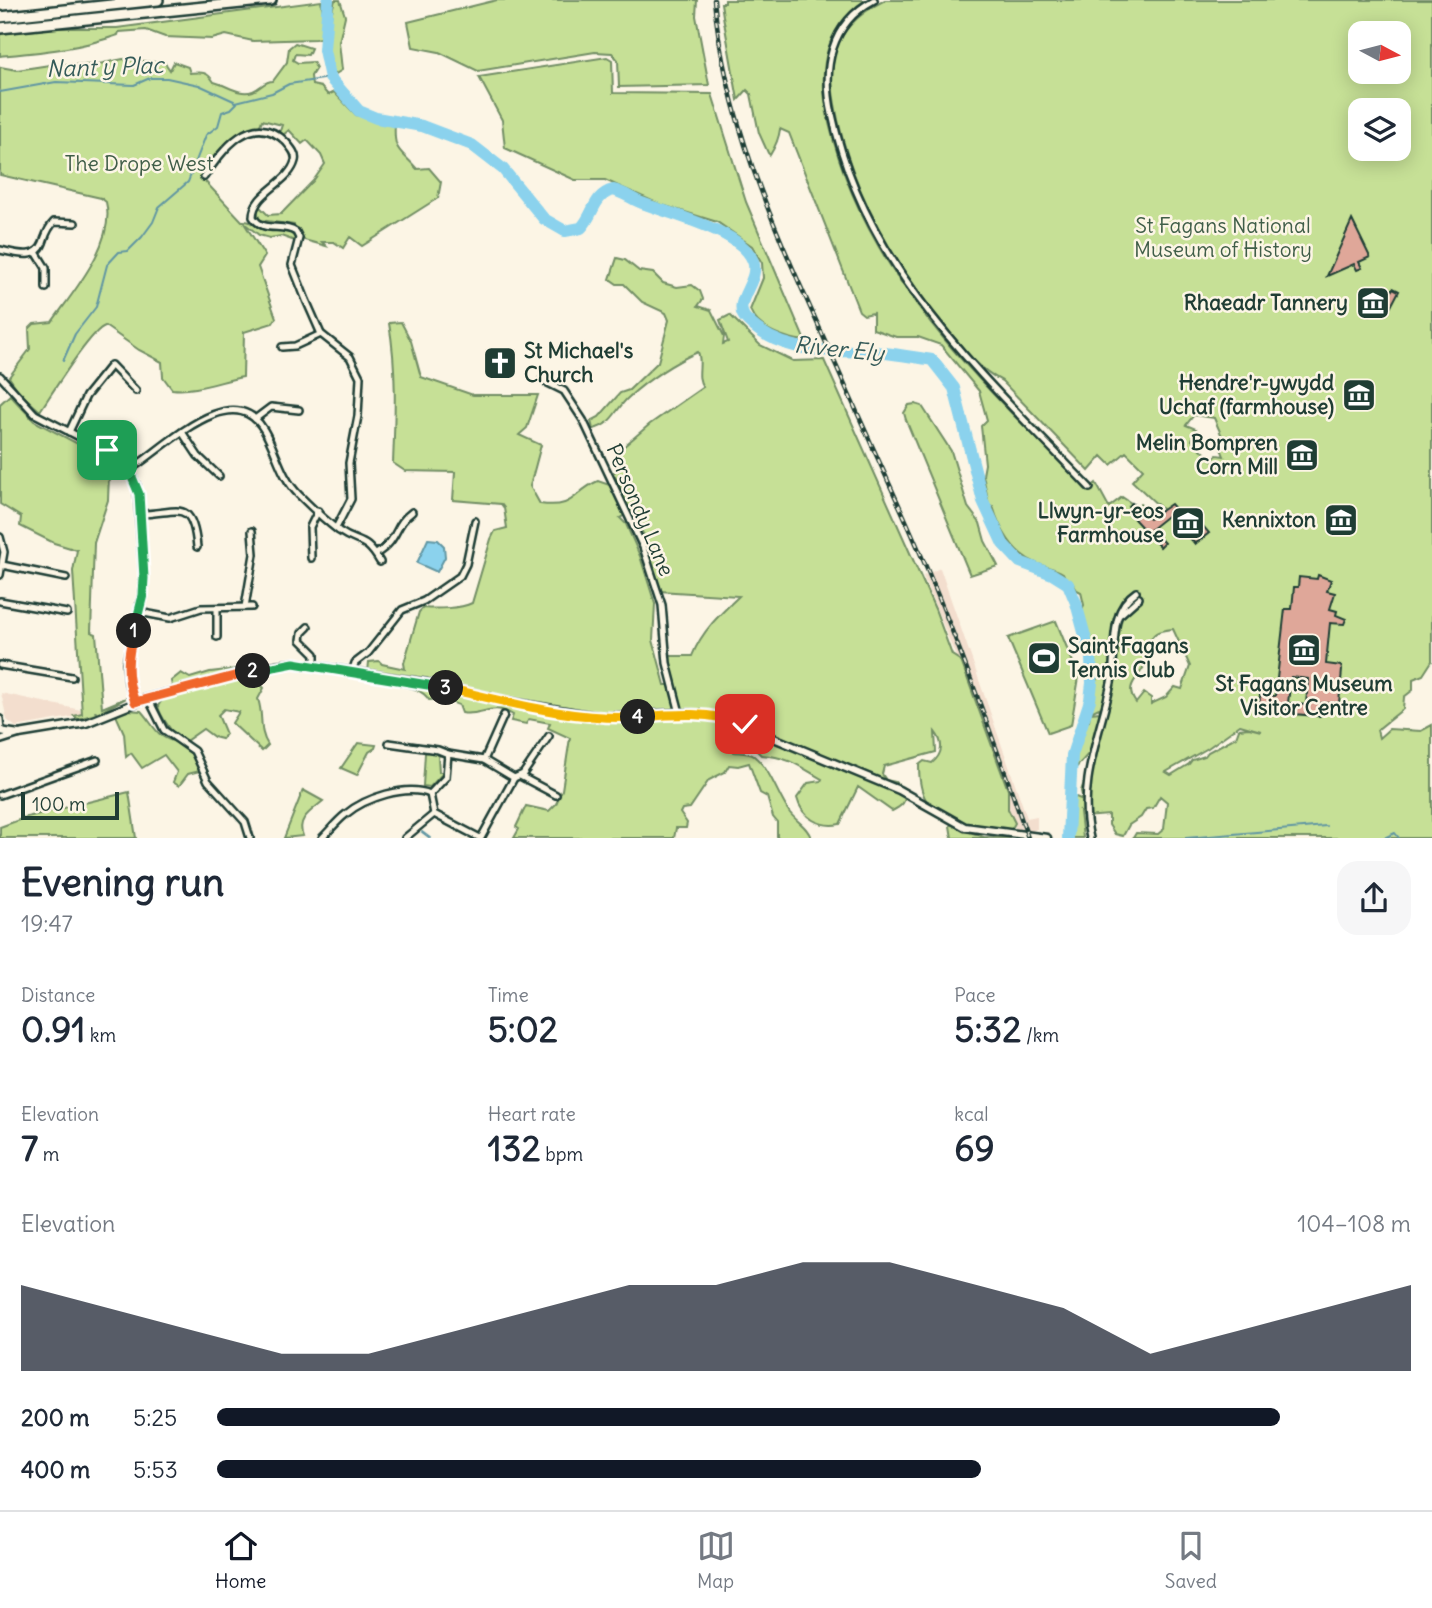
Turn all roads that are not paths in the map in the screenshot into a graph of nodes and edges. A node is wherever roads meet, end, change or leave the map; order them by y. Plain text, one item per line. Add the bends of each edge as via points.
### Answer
1 (158, 0) edge
2 (271, 0) edge
3 (874, 0) edge
4 (0, 17) edge
5 (0, 28) edge
6 (204, 177) dead end
7 (75, 223) dead end
8 (0, 250) edge
9 (36, 252) junction
10 (46, 288) dead end
11 (321, 334) junction
12 (282, 347) dead end
13 (0, 376) edge
14 (542, 380) dead end
15 (136, 391) dead end
16 (299, 410) dead end
17 (255, 419) junction
18 (69, 432) junction
19 (182, 432) junction
20 (129, 470) junction
21 (219, 475) dead end
22 (1090, 488) dead end
23 (318, 511) junction
24 (412, 512) dead end
25 (140, 514) junction
26 (475, 521) dead end
27 (336, 528) junction
28 (253, 531) dead end
29 (0, 537) edge
30 (197, 547) dead end
31 (376, 554) junction
32 (312, 558) dead end
33 (380, 562) dead end
34 (2, 565) junction
35 (0, 575) edge
36 (66, 578) dead end
37 (1138, 595) dead end
38 (0, 601) edge
39 (217, 608) junction
40 (139, 612) junction
41 (67, 613) dead end
42 (308, 627) dead end
43 (217, 637) dead end
44 (0, 665) edge
45 (315, 666) junction
46 (352, 671) junction
47 (72, 677) dead end
48 (148, 698) junction
49 (135, 702) junction
50 (680, 713) junction
51 (504, 715) dead end
52 (0, 719) edge
53 (0, 731) edge
54 (19, 734) junction
55 (549, 736) dead end
56 (0, 740) edge
57 (389, 743) dead end
58 (448, 754) junction
59 (97, 760) dead end
60 (484, 760) junction
61 (517, 777) junction
62 (430, 793) junction
63 (0, 795) edge
64 (556, 795) dead end
65 (434, 814) junction
66 (250, 838) edge
67 (322, 838) edge
68 (405, 838) edge
69 (481, 838) edge
70 (1047, 838) edge
71 (1090, 838) edge

1 - 4 highway
2 - 5 highway
3 - 22 street via 839,32 828,68 827,89 836,133 860,201 895,266 937,323
6 - 11 street via 226,147 247,133 269,133 289,145 294,165 258,202 253,217 266,227 296,232 293,268
7 - 9 street via 50,225
8 - 9 street via 22,255
9 - 10 street via 46,268
11 - 12 street via 295,349
11 - 27 street via 350,357 360,377 349,463 352,499
13 - 18 street via 32,411
14 - 50 street, Persondy Lane via 564,391 583,420 643,547 662,605 667,663
15 - 18 street via 111,365 86,396
16 - 17 street via 271,407
17 - 19 street via 239,411 223,411
17 - 23 street via 289,484
18 - 20 street via 113,454
19 - 20 street
19 - 21 street via 198,456
20 - 25 street via 137,486
23 - 27 street
23 - 32 street via 310,524
24 - 31 street via 394,540
25 - 30 street via 186,513 194,523
25 - 40 street via 144,578
26 - 46 street via 460,576 402,610
27 - 31 street via 362,540
28 - 39 street via 254,554 245,592 248,607
29 - 34 street
31 - 33 street
34 - 35 street
34 - 36 street
37 - 71 street via 1127,601 1114,637 1112,680 1089,771 1086,816
38 - 41 street
39 - 40 street via 170,618
39 - 43 street
40 - 49 street via 126,663
42 - 45 street via 301,640 315,654
44 - 47 street
45 - 46 street
45 - 48 street via 281,664
46 - 50 street via 601,718
48 - 49 street
48 - 66 street via 164,730 194,751 208,781 245,822
49 - 54 street via 86,723
50 - 70 street via 745,724 899,790 965,827
51 - 60 street
52 - 53 street
53 - 54 street
54 - 56 street
55 - 61 street
57 - 58 street
58 - 60 street
58 - 62 street via 446,777
59 - 63 street
60 - 61 street
61 - 64 street
61 - 69 street
62 - 65 street
62 - 67 street via 406,791 357,806
65 - 68 street
65 - 69 street

